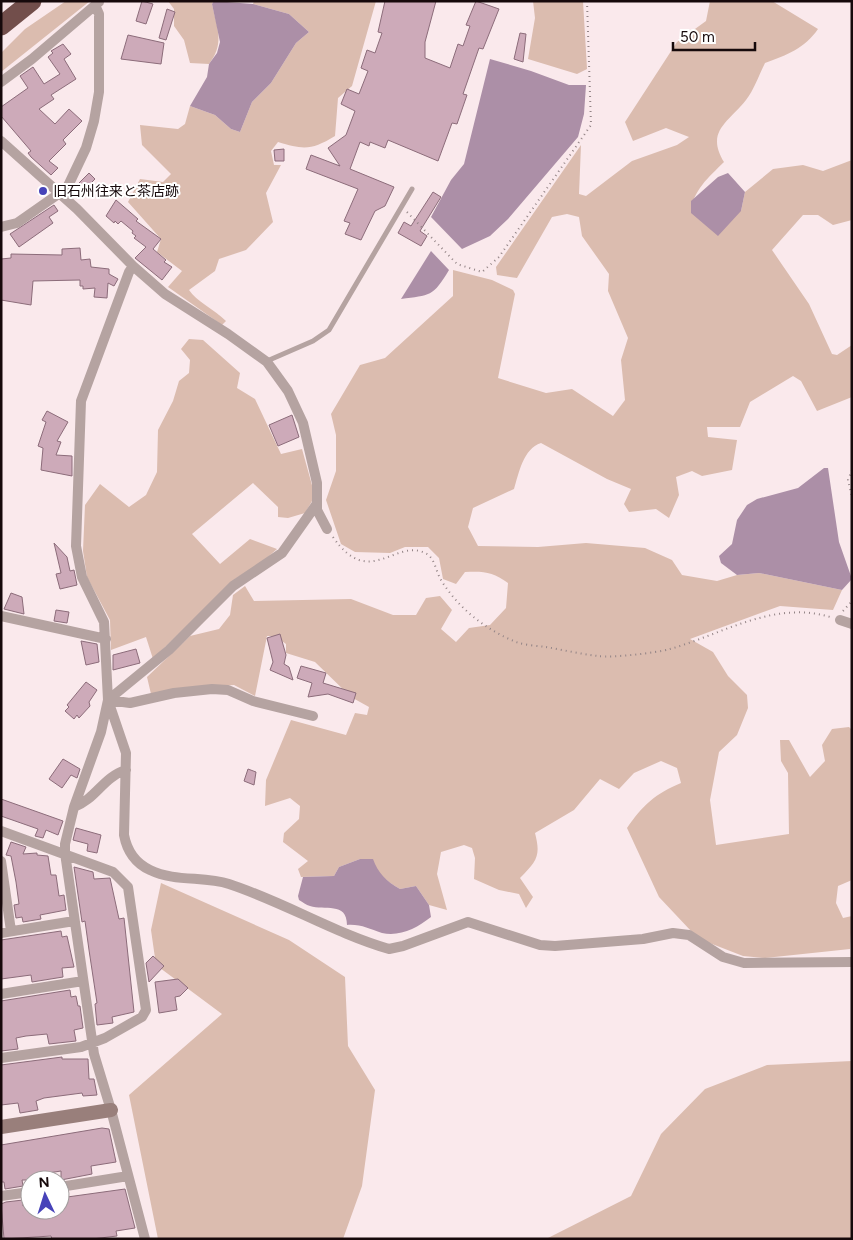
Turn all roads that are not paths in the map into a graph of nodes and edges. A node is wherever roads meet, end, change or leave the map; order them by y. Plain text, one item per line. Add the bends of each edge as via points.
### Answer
1 (32, 1) edge
2 (98, 3) edge
3 (1, 26) edge
4 (1, 82) edge
5 (1, 141) edge
6 (412, 188) dead end
7 (59, 192) junction
8 (1, 227) edge
9 (133, 266) junction
10 (266, 362) junction
11 (316, 505) junction
12 (327, 529) road end
13 (1, 616) edge
14 (840, 620) road end
15 (852, 624) edge
16 (106, 639) junction
17 (108, 700) junction
18 (314, 716) dead end
19 (126, 770) junction
20 (74, 807) junction
21 (1, 831) edge
22 (65, 853) junction
23 (1, 861) edge
24 (74, 921) junction
25 (6, 932) edge
26 (852, 962) edge
27 (83, 981) junction
28 (1, 994) edge
29 (92, 1043) junction
30 (1, 1058) edge
31 (111, 1110) junction
32 (1, 1127) edge
33 (128, 1176) junction
34 (70, 1185) edge
35 (20, 1193) edge
36 (1, 1196) edge
37 (143, 1238) edge

1 - 3 highway
2 - 4 street
2 - 7 street via 99,92 94,121 86,148 67,188
5 - 7 street
6 - 10 lane via 329,330 313,341
7 - 8 street via 17,223
7 - 9 street
9 - 10 street via 165,294
9 - 16 street via 81,401 76,546 82,577 104,622
10 - 11 street via 288,391 303,423 317,483
11 - 12 street
11 - 17 street via 282,553 233,586 169,650
13 - 16 street
14 - 15 street
16 - 17 street
17 - 18 street via 130,703 174,694 228,690 253,701
17 - 19 street via 125,745
17 - 20 street via 101,732
19 - 20 street via 114,774 83,804
19 - 26 street via 124,835 130,853 143,866 163,875 228,884 389,949 468,922 540,945 643,939 673,933 689,934 724,957 744,963
20 - 22 street
21 - 22 street
22 - 24 street
22 - 29 street via 113,872 128,887 146,1010 142,1017
23 - 25 street
24 - 25 street
24 - 27 street
27 - 28 street
27 - 29 street
29 - 30 street
29 - 31 street
31 - 32 street
31 - 33 street
33 - 34 street
33 - 37 street via 144,1226
35 - 36 street

